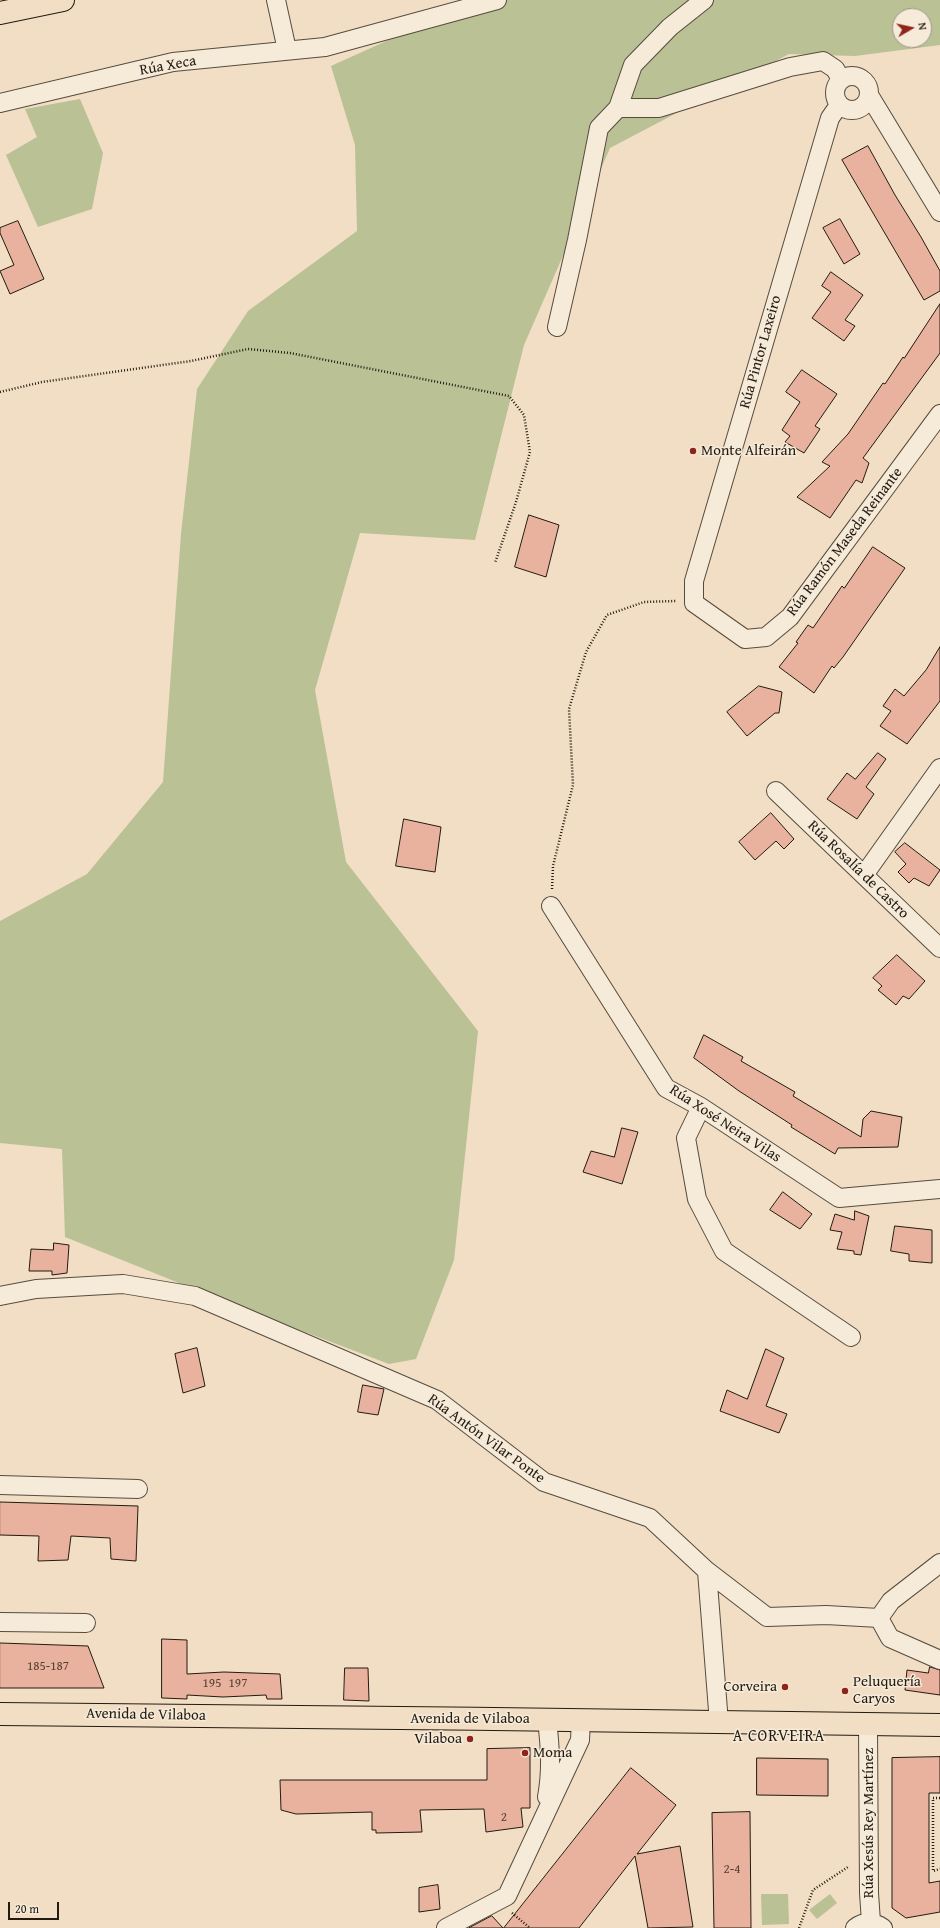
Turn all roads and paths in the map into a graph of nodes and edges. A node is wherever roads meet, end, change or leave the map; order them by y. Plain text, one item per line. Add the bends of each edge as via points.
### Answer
1 (63, 0) edge
2 (276, 0) edge
3 (497, 0) edge
4 (704, 0) edge
5 (0, 14) edge
6 (287, 50) junction
7 (841, 79) junction
8 (869, 94) junction
9 (0, 103) edge
10 (839, 104) junction
11 (618, 108) junction
12 (940, 212) edge
13 (557, 327) dead end
14 (0, 392) edge
15 (940, 414) edge
16 (495, 563) dead end
17 (694, 603) junction
18 (940, 768) edge
19 (776, 791) dead end
20 (864, 874) junction
21 (551, 906) joint
22 (940, 948) edge
23 (701, 1107) junction
24 (940, 1189) edge
25 (0, 1296) edge
26 (851, 1336) dead end
27 (0, 1485) edge
28 (138, 1489) dead end
29 (940, 1563) edge
30 (707, 1571) junction
31 (879, 1618) junction
32 (0, 1622) edge
33 (86, 1623) dead end
34 (940, 1660) edge
35 (0, 1714) edge
36 (547, 1719) junction
37 (581, 1719) junction
38 (719, 1723) junction
39 (868, 1724) junction
40 (940, 1725) edge
41 (551, 1750) junction
42 (572, 1756) junction
43 (940, 1798) edge
44 (543, 1819) junction
45 (848, 1867) dead end
46 (940, 1869) edge
47 (498, 1901) junction
48 (869, 1926) edge
49 (446, 1928) edge
50 (530, 1928) edge
51 (799, 1928) edge

1 - 5 highway
2 - 6 street
3 - 6 street, Rúa Xeca via 324,46
4 - 11 street via 670,27 633,65
6 - 9 street, Rúa Xeca via 173,62
7 - 8 street via 850,75 860,77 867,85
7 - 10 street via 835,92
7 - 11 street via 835,69 823,61 790,67 659,108
8 - 10 street via 865,103 857,109 848,109
8 - 12 street
10 - 17 street, Rúa Pintor Laxeiro via 830,118 694,581
11 - 13 street via 598,128 577,240
14 - 16 path via 42,382 248,349 290,353 509,396 524,415 530,452
15 - 17 street, Rúa Ramón Maseda Reinante via 790,617 766,637 745,639
17 - 21 path via 670,600 644,602 606,615 586,652 569,709 573,785 553,866
18 - 20 street
19 - 20 street, Rúa Rosalía de Castro
20 - 22 street, Rúa Rosalía de Castro
21 - 23 street, Rúa Xosé Neira Vilas via 666,1088
23 - 24 street, Rúa Xosé Neira Vilas via 839,1198
23 - 26 street via 686,1138 697,1199 724,1251
25 - 30 street, Rúa Antón Vilar Ponte via 36,1289 123,1284 196,1296 436,1400 544,1482 650,1518
27 - 28 street
29 - 31 street via 891,1601
30 - 31 street, Rúa Antón Vilar Ponte via 767,1617
30 - 38 street
31 - 34 street via 890,1638
32 - 33 street
35 - 36 highway, Avenida de Vilaboa
36 - 37 highway, Avenida de Vilaboa
36 - 41 street
37 - 38 highway, Avenida de Vilaboa
37 - 42 street via 580,1740
38 - 39 highway, Avenida de Vilaboa
39 - 40 highway, Avenida de Vilaboa
39 - 48 street, Rúa Xesús Rey Martínez
41 - 42 street via 557,1759 564,1761
41 - 44 street via 550,1781
42 - 44 street
43 - 46 path via 933,1798 933,1871
44 - 47 street via 507,1896
45 - 51 path via 813,1890
47 - 49 street
47 - 50 path

